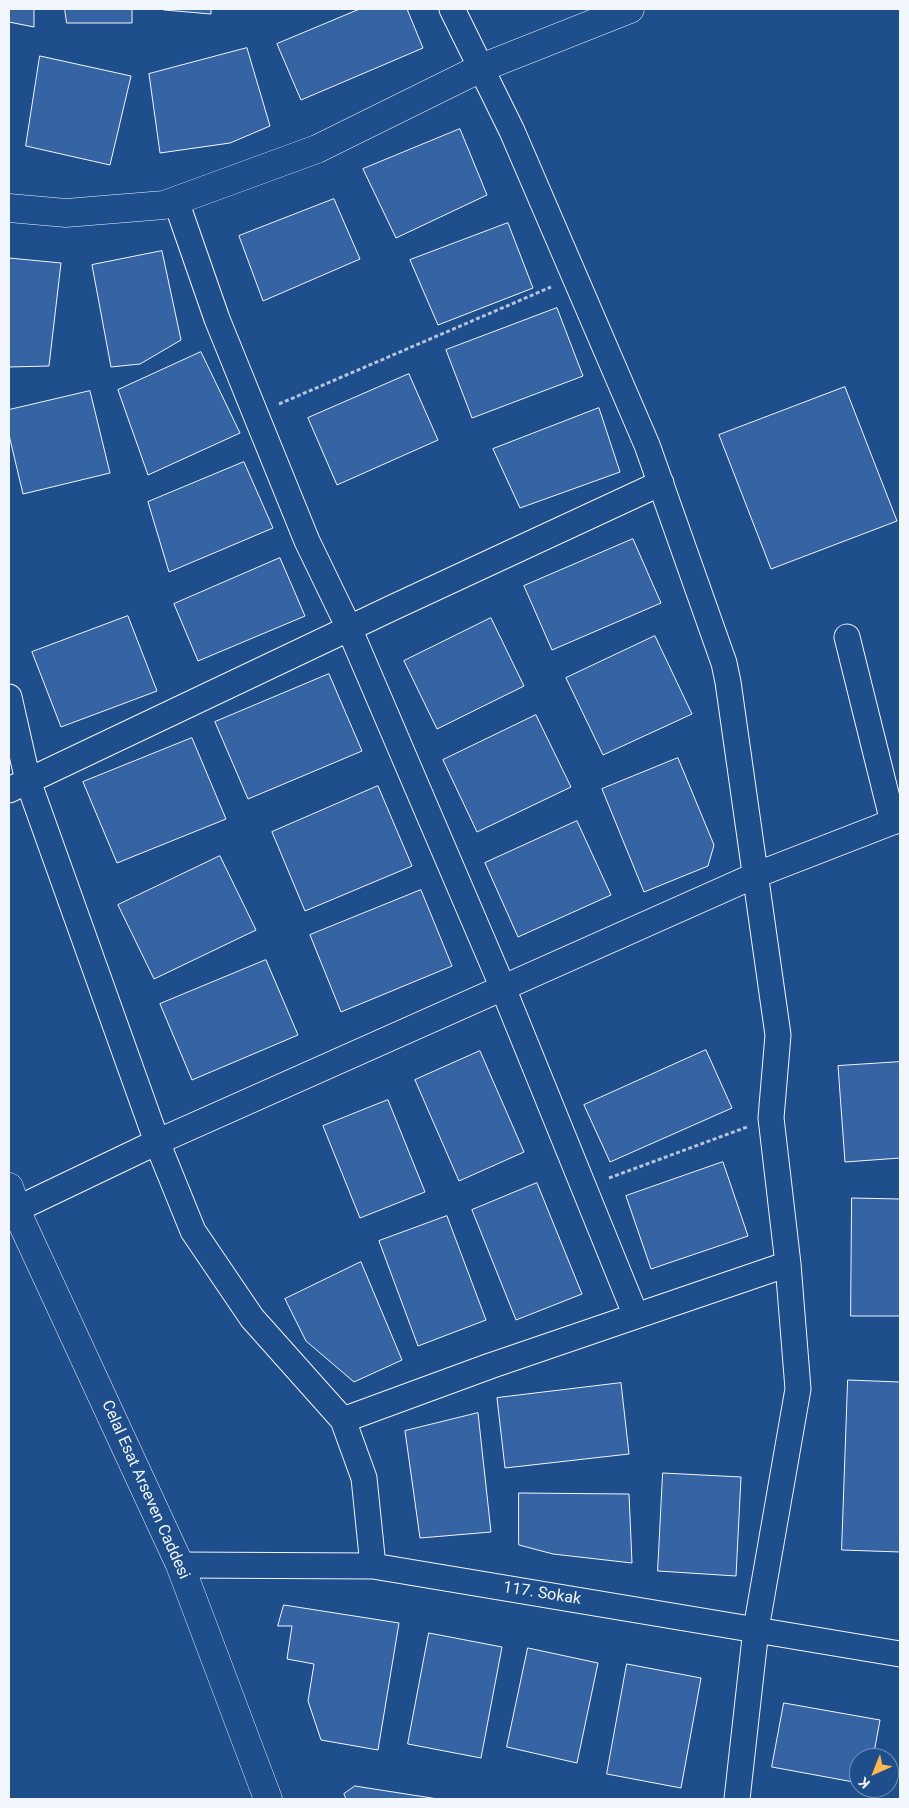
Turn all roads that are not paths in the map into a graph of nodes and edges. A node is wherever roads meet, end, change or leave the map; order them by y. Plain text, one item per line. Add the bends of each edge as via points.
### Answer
1 (452, 9) edge
2 (630, 9) edge
3 (482, 68) junction
4 (176, 201) junction
5 (9, 208) edge
6 (661, 483) junction
7 (349, 628) junction
8 (847, 637) dead end
9 (9, 697) edge
10 (18, 786) edge
11 (897, 821) edge
12 (756, 875) junction
13 (503, 988) junction
14 (156, 1142) junction
15 (13, 1198) edge
16 (788, 1264) junction
17 (636, 1316) junction
18 (343, 1420) junction
19 (180, 1565) junction
20 (373, 1566) junction
21 (756, 1629) junction
22 (900, 1654) edge
23 (268, 1799) edge
24 (737, 1799) edge

1 - 3 street
2 - 3 street
3 - 4 street via 317,149
3 - 6 street via 575,277
4 - 5 street via 164,205 66,213
4 - 7 street via 217,319 307,541
6 - 7 street
6 - 12 street via 724,664
7 - 10 street
7 - 13 street
8 - 11 street
9 - 10 street
10 - 14 street
11 - 12 street
12 - 13 street
12 - 16 street via 778,1035 771,1118
13 - 14 street
13 - 17 street
14 - 15 street
14 - 18 street via 193,1231 252,1318
15 - 19 street, Celal Esat Arseven Caddesi
16 - 17 street
16 - 21 street via 798,1389
17 - 18 street
18 - 20 street via 364,1478
19 - 20 street, 117. Sokak
19 - 23 street, Celal Esat Arseven Caddesi
20 - 21 street, 117. Sokak
21 - 22 street, 117. Sokak
21 - 24 street

